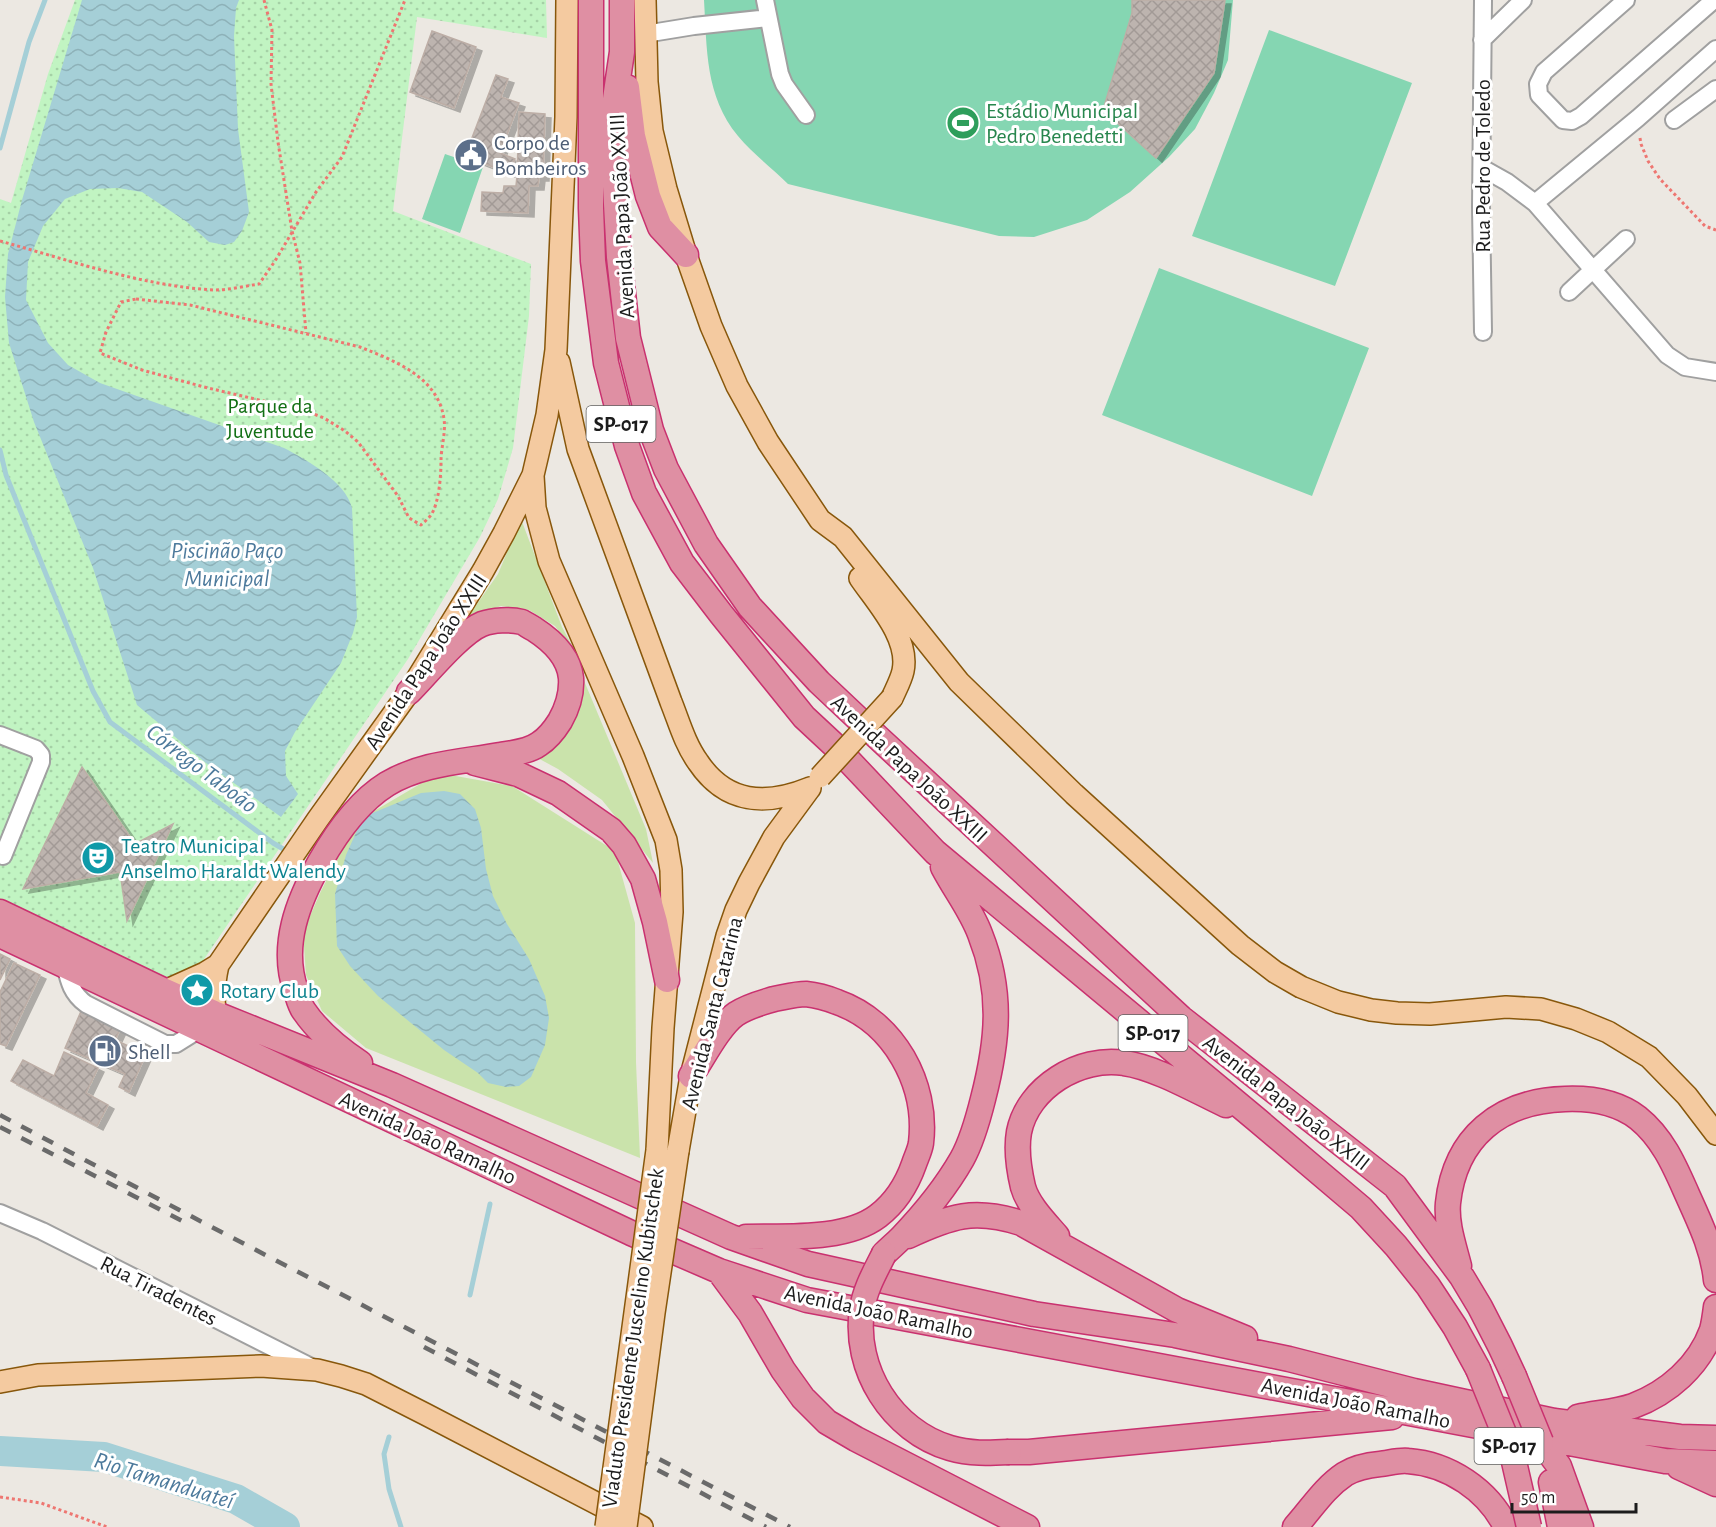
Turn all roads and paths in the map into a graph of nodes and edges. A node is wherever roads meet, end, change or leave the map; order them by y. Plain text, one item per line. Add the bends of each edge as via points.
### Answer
1 (264, 0) edge
2 (405, 0) edge
3 (567, 0) edge
4 (591, 0) edge
5 (622, 0) edge
6 (645, 0) edge
7 (765, 0) edge
8 (1483, 0) edge
9 (1523, 0) edge
10 (1626, 0) edge
11 (1714, 0) edge
12 (768, 18) junction
13 (645, 34) junction
14 (1482, 40) junction
15 (1716, 49) edge
16 (622, 52) junction
17 (1716, 89) edge
18 (806, 115) dead end
19 (1638, 118) junction
20 (1674, 120) dead end
21 (1482, 168) junction
22 (1534, 203) junction
23 (1716, 230) edge
24 (292, 231) junction
25 (1626, 239) dead end
26 (0, 241) edge
27 (686, 255) junction
28 (1593, 270) junction
29 (1569, 292) dead end
30 (1483, 332) dead end
31 (306, 333) junction
32 (556, 350) junction
33 (1716, 372) edge
34 (532, 475) junction
35 (820, 520) junction
36 (409, 692) junction
37 (0, 735) edge
38 (467, 760) junction
39 (815, 782) junction
40 (326, 828) junction
41 (935, 852) junction
42 (3, 856) dead end
43 (0, 912) edge
44 (0, 935) edge
45 (218, 965) junction
46 (667, 980) junction
47 (165, 991) junction
48 (207, 1021) junction
49 (691, 1076) junction
50 (392, 1085) junction
51 (1256, 1119) junction
52 (1716, 1134) edge
53 (667, 1150) junction
54 (0, 1213) edge
55 (731, 1237) junction
56 (892, 1247) junction
57 (1066, 1247) junction
58 (719, 1271) junction
59 (1462, 1277) junction
60 (1716, 1280) edge
61 (1716, 1307) edge
62 (1289, 1359) junction
63 (317, 1370) junction
64 (0, 1382) edge
65 (1419, 1414) junction
66 (1554, 1421) junction
67 (1716, 1438) edge
68 (1541, 1442) junction
69 (1665, 1461) junction
70 (1716, 1463) edge
71 (1716, 1484) edge
72 (0, 1497) edge
73 (1303, 1519) edge
74 (107, 1527) edge
75 (606, 1527) edge
76 (626, 1527) edge
77 (642, 1527) edge
78 (1027, 1527) edge
79 (1506, 1527) edge
80 (1529, 1527) edge
81 (1560, 1527) edge
82 (1581, 1527) edge

1 - 24 path via 272,30 271,84
2 - 24 path via 342,157
3 - 32 main road, Avenida Papa João XXIII
4 - 41 highway, Avenida Papa João XXIII / SP-017 via 593,261 606,363 627,446 644,493 682,562 804,717
5 - 16 highway, Avenida Papa João XXIII / SP-017
6 - 13 main road, Avenida Papa João XXIII
7 - 12 street
8 - 14 street, Rua Pedro de Toledo
9 - 14 street
10 - 11 street via 1544,72 1538,84 1539,95 1563,120 1581,116
12 - 13 street
12 - 18 street via 780,74
13 - 27 main road, Avenida Papa João XXIII via 652,131
14 - 21 street, Rua Pedro de Toledo
15 - 19 street
16 - 27 highway via 633,135 648,196 660,227
16 - 59 highway, Avenida Papa João XXIII / SP-017 via 615,99 614,151 628,338 651,430 666,468 706,544 750,607 819,682 1181,1018 1395,1186
17 - 20 street
19 - 22 street
19 - 23 path via 1641,144 1660,179 1705,226
21 - 22 street
21 - 30 street, Rua Pedro de Toledo
22 - 28 street
24 - 26 path via 259,284 216,290 115,273
24 - 31 path via 300,263
25 - 28 street
27 - 35 main road, Avenida Papa João XXIII via 737,386 768,442
28 - 29 street
28 - 33 street via 1667,355 1685,367
31 - 31 path via 383,356 415,373 435,392 445,419 441,481 432,514 421,525 409,518 358,442 324,418 142,370 100,353 122,302 136,299 190,305
32 - 34 main road, Avenida Papa João XXIII via 547,415
32 - 39 main road via 578,448 679,723 697,761 721,786 756,799 790,796
34 - 36 main road, Avenida Papa João XXIII via 483,571
34 - 46 main road, Avenida Santa Catarina via 535,508 549,561 666,840 673,894
35 - 39 main road, Avenida Santa Catarina, bridge via 897,633 903,669 892,698
35 - 52 main road, Avenida Papa João XXIII via 843,537 959,682 1074,794 1275,972 1338,1002 1388,1012 1430,1014 1506,1007 1576,1018 1649,1057 1687,1095
36 - 38 highway via 464,636 482,624 501,620 523,622 547,638 564,657 571,676 571,694 559,723 549,735 524,751
36 - 40 main road, Avenida Papa João XXIII
37 - 42 street via 36,748 41,755
38 - 40 highway via 409,773
38 - 46 highway via 518,774 558,793 610,830 624,845 643,879
39 - 49 main road, Avenida Santa Catarina via 774,837 736,910
40 - 45 main road, Avenida Papa João XXIII via 273,886
40 - 50 highway via 294,921 289,950 292,979 303,1010 323,1034
41 - 51 highway, Avenida Papa João XXIII / SP-017
41 - 56 highway via 966,904 992,970 997,1006 995,1041 978,1119 962,1158 936,1198
43 - 47 highway, Avenida João Ramalho
44 - 48 highway, Avenida João Ramalho
45 - 47 main road, Avenida Papa João XXIII
45 - 48 main road, Avenida Papa João XXIII
46 - 53 main road, Avenida Santa Catarina
47 - 48 highway, Avenida João Ramalho
48 - 50 highway, Avenida João Ramalho
48 - 58 highway, Avenida João Ramalho via 222,1040
49 - 53 main road, Avenida Santa Catarina
49 - 55 highway via 737,1014 757,1004 807,994 845,1005 867,1018 892,1041 917,1089 922,1115 921,1145 909,1179 878,1216 848,1231 819,1236
50 - 55 highway, Avenida João Ramalho
51 - 57 highway via 1124,1062 1096,1063 1068,1072 1030,1103 1019,1133 1018,1153 1024,1189 1036,1212
51 - 80 highway, Avenida Papa João XXIII / SP-017, bridge via 1361,1208 1428,1286 1478,1369 1512,1454
53 - 75 main road, Viaduto Presidente Juscelino Kubitschek, bridge
53 - 76 main road, Viaduto Presidente Juscelino Kubitschek, bridge via 654,1313
54 - 63 street, Rua Tiradentes
55 - 62 highway, Avenida João Ramalho via 808,1264 915,1289
56 - 57 highway via 943,1220 982,1214 1020,1223
56 - 65 highway, bridge via 870,1280 862,1309 861,1339 867,1368 880,1395 899,1418 923,1436 950,1448 979,1454 1029,1452
57 - 62 highway via 1177,1310
58 - 65 highway, Avenida João Ramalho via 807,1300
58 - 78 highway via 803,1398 827,1422
59 - 60 highway via 1448,1204 1456,1168 1471,1140 1492,1120 1524,1104 1583,1098 1609,1103 1637,1117 1652,1130 1671,1157 1708,1239
59 - 68 highway, Avenida Papa João XXIII / SP-017, bridge via 1514,1376
61 - 66 highway via 1712,1329 1699,1356 1678,1380 1657,1395 1632,1407
62 - 66 highway, Avenida João Ramalho
63 - 64 main road via 261,1366 38,1375
63 - 77 main road via 366,1384
65 - 69 highway, Avenida João Ramalho
66 - 67 highway, Avenida João Ramalho
68 - 81 highway, SP-017
68 - 82 highway via 1559,1466
69 - 70 highway, Avenida João Ramalho
69 - 71 highway
72 - 74 path via 41,1503
73 - 79 highway via 1326,1489 1348,1472 1406,1461 1433,1466 1462,1478 1484,1495

